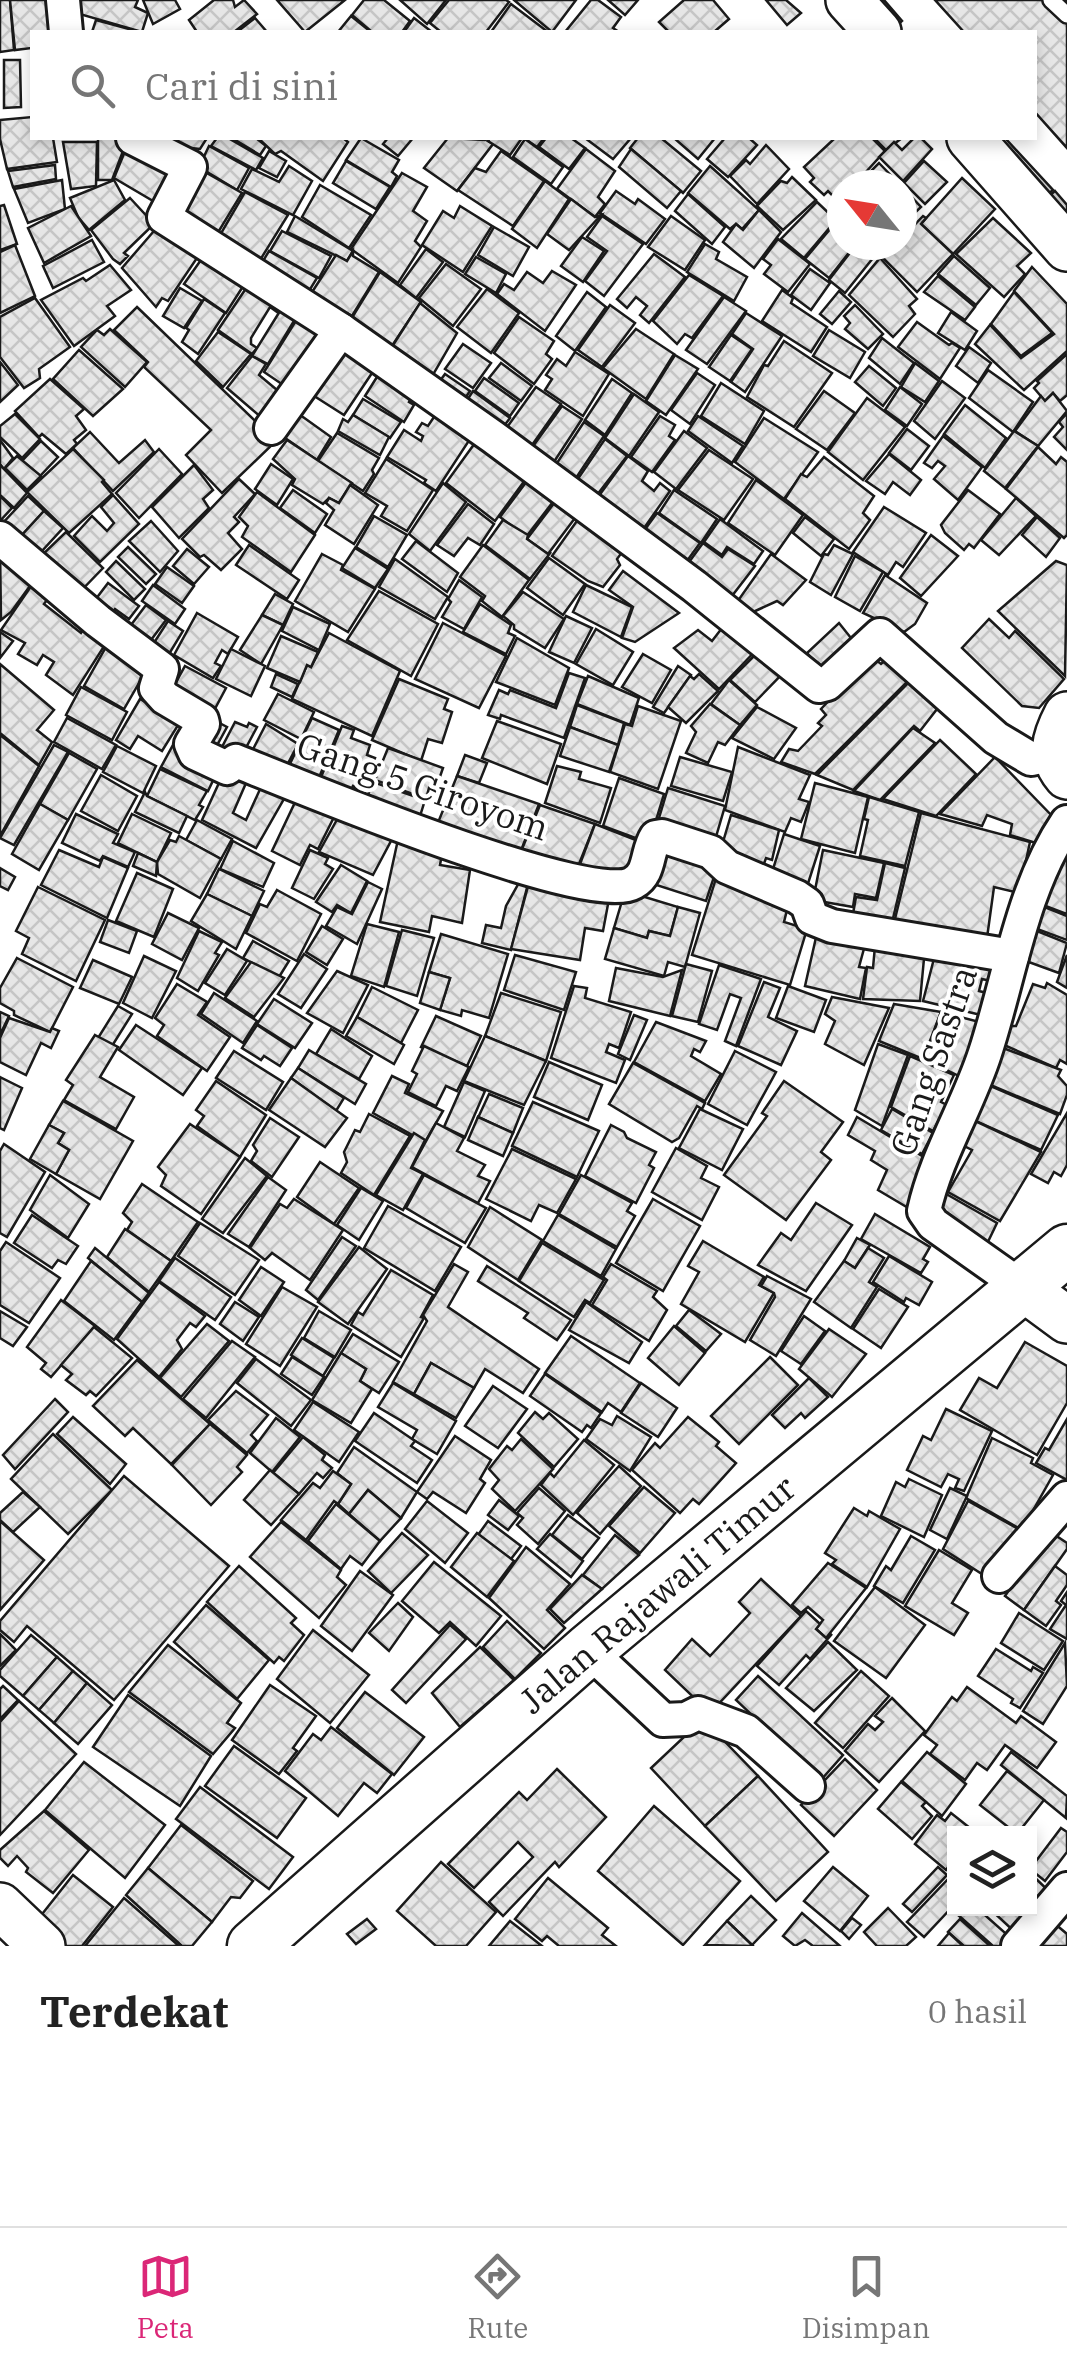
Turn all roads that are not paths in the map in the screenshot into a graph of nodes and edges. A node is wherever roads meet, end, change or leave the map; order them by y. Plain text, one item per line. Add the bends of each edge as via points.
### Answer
1 (62, 0) edge
2 (849, 0) edge
3 (1051, 0) edge
4 (1067, 15) edge
5 (66, 30) edge
6 (876, 30) edge
7 (138, 140) edge
8 (972, 140) edge
9 (1067, 248) edge
10 (341, 330) junction
11 (270, 428) dead end
12 (0, 538) edge
13 (1063, 748) edge
14 (1067, 822) edge
15 (1012, 956) junction
16 (1067, 1250) edge
17 (1022, 1287) junction
18 (1067, 1320) edge
19 (1067, 1498) edge
20 (999, 1576) dead end
21 (588, 1650) junction
22 (808, 1786) dead end
23 (1067, 1889) edge
24 (0, 1906) edge
25 (42, 1946) edge
26 (254, 1946) edge
27 (1018, 1946) edge

1 - 5 street
2 - 6 street
3 - 4 lane
7 - 10 street via 190,168 164,217
8 - 9 street
10 - 11 street
10 - 13 street via 694,586 819,686 880,635 996,738 1031,759
12 - 15 street, Gang 5 Ciroyom via 162,669 156,688 202,720 191,744 195,753 228,768 236,761 472,853 607,888 632,884 645,872 652,844 662,836 711,852 727,867 797,897 812,918 832,926
14 - 15 street, Gang Sastra via 1049,852
15 - 17 street, Gang Sastra via 984,1055 924,1211
16 - 17 main road, Jalan Rajawali Timur
17 - 18 street
17 - 21 main road, Jalan Rajawali Timur
19 - 20 street
21 - 22 street via 663,1720 698,1713 746,1730
21 - 26 main road, Jalan Rajawali Timur
23 - 27 street
24 - 25 street

